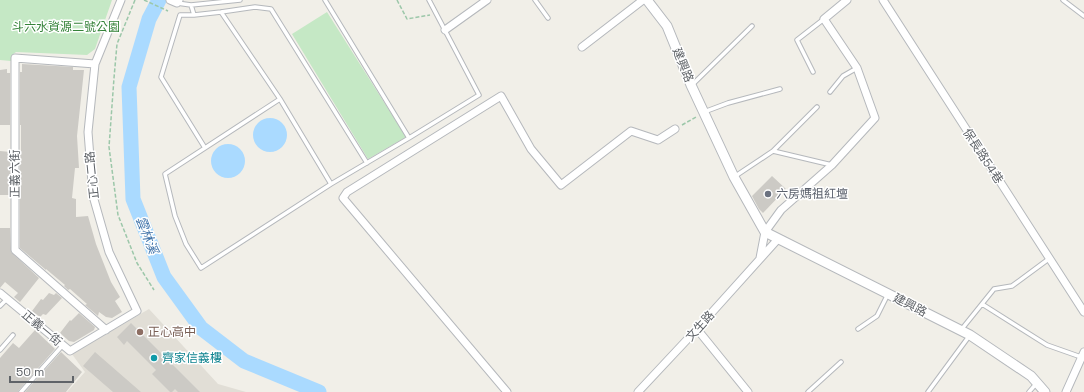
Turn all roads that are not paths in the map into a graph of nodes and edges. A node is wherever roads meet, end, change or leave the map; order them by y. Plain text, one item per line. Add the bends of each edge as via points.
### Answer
1 (121, 0) edge
2 (240, 0) edge
3 (325, 0) edge
4 (429, 0) edge
5 (487, 0) edge
6 (535, 0) edge
7 (642, 0) edge
8 (647, 0) edge
9 (847, 0) edge
10 (883, 0) edge
11 (1063, 0) edge
12 (174, 1) edge
13 (191, 5) junction
14 (221, 12) junction
15 (194, 15) junction
16 (1084, 16) edge
17 (548, 18) dead end
18 (824, 19) junction
19 (752, 26) dead end
20 (445, 30) junction
21 (582, 47) dead end
22 (95, 64) junction
23 (857, 68) junction
24 (813, 72) dead end
25 (691, 85) junction
26 (780, 88) dead end
27 (830, 92) dead end
28 (280, 99) junction
29 (817, 107) dead end
30 (704, 112) junction
31 (675, 129) road end
32 (409, 138) junction
33 (205, 148) junction
34 (773, 151) junction
35 (367, 163) junction
36 (832, 165) junction
37 (734, 177) junction
38 (331, 184) junction
39 (765, 232) junction
40 (778, 239) junction
41 (760, 258) junction
42 (1050, 258) junction
43 (0, 293) edge
44 (888, 294) junction
45 (7, 299) junction
46 (982, 304) junction
47 (0, 306) edge
48 (1084, 312) edge
49 (697, 329) junction
50 (858, 329) dead end
51 (106, 330) junction
52 (960, 331) junction
53 (12, 335) dead end
54 (970, 335) junction
55 (63, 345) junction
56 (0, 350) edge
57 (1083, 355) edge
58 (841, 362) dead end
59 (1037, 383) junction
60 (21, 392) edge
61 (507, 392) edge
62 (638, 392) edge
63 (748, 392) edge
64 (808, 392) edge
65 (928, 392) edge
66 (1029, 392) edge
67 (1046, 392) edge
68 (1066, 392) edge

1 - 22 street, 正心二路
2 - 13 lane
3 - 32 lane
4 - 20 lane
5 - 20 street
6 - 17 lane
7 - 21 street
8 - 25 street, 建興路 via 667,26
9 - 18 street
10 - 42 street, 保長路54巷
11 - 16 lane
12 - 13 lane
13 - 15 lane
14 - 15 lane
14 - 28 lane
14 - 35 lane via 255,7 271,9
15 - 33 lane via 180,15 161,77
18 - 23 street
18 - 24 lane via 797,40
19 - 25 lane
20 - 32 lane via 479,94
22 - 51 street, 正心二路 via 88,132 93,196 109,252 137,311
22 - 51 street, 正義六街 via 14,58 15,250
23 - 27 lane via 843,76
23 - 36 street via 875,118
25 - 30 street, 建興路
26 - 30 lane
28 - 33 lane
28 - 38 lane
29 - 34 lane
30 - 37 street, 建興路
31 - 61 street via 658,140 631,131 561,186 531,149 501,96 347,192 343,198
32 - 35 lane
33 - 38 lane via 165,174 175,216 186,244 201,268
34 - 36 lane
34 - 37 lane
35 - 38 lane
36 - 39 street via 781,210
37 - 39 street, 建興路
39 - 40 street, 建興路
39 - 41 street
40 - 41 street, 文生路
40 - 44 street, 建興路
41 - 49 street, 文生路
42 - 46 lane via 1012,286 994,289
42 - 48 street, 保長路54巷
43 - 45 street, 正義一街
44 - 50 lane via 876,316
44 - 52 street, 建興路
45 - 47 lane
45 - 55 street, 正義一街
46 - 52 lane
46 - 57 lane via 1048,345
49 - 62 street, 文生路
49 - 63 street
51 - 55 street, 正義一街 via 70,351
52 - 54 street, 建興路
53 - 56 lane
54 - 59 street, 建興路 via 1031,376
54 - 65 lane
55 - 60 lane
57 - 68 street
58 - 64 lane
59 - 66 lane
59 - 67 street, 建興路

